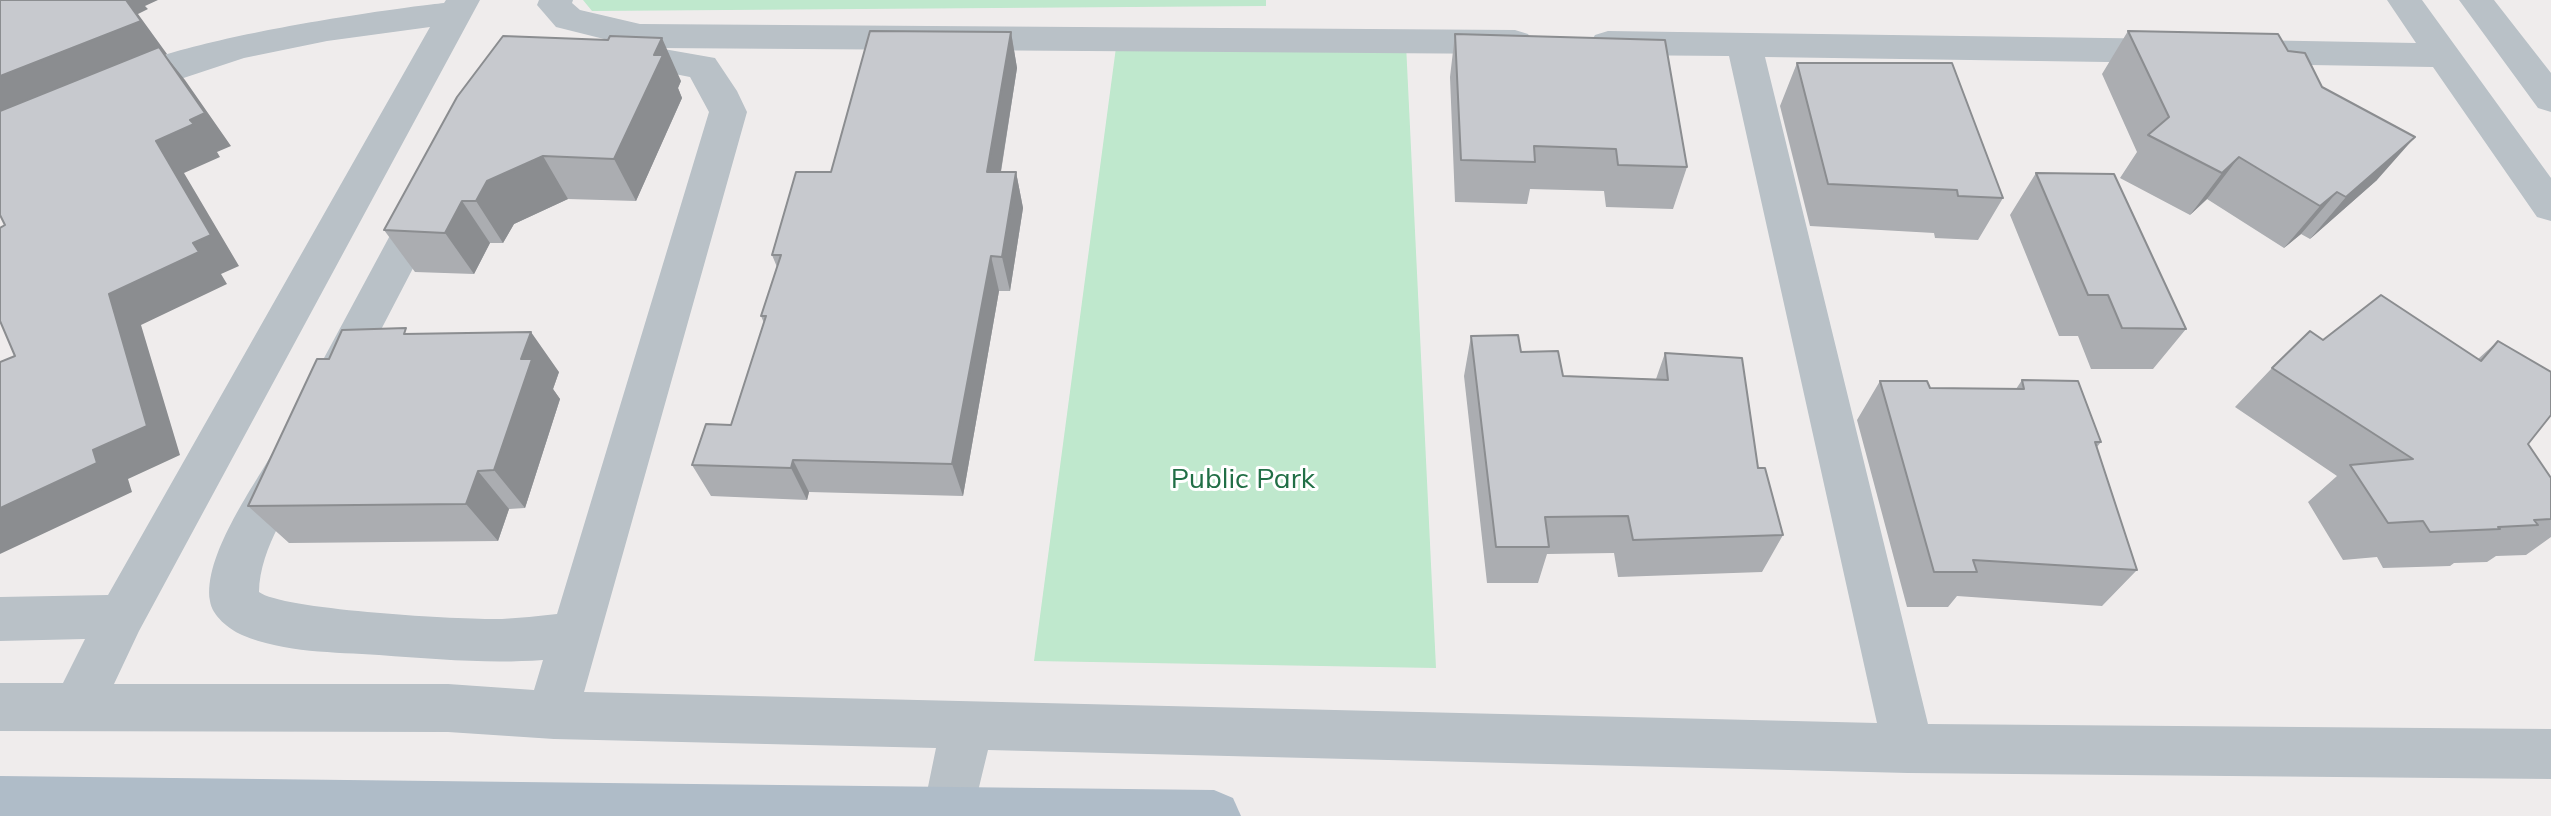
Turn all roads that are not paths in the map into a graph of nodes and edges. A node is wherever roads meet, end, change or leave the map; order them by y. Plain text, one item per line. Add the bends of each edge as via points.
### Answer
1 (2404, 0) edge
2 (2476, 0) edge
3 (459, 6) edge
4 (554, 29) edge
5 (1744, 44) junction
6 (2441, 55) junction
7 (2551, 99) edge
8 (88, 100) edge
9 (449, 161) edge
10 (2551, 207) edge
11 (122, 616) junction
12 (0, 619) edge
13 (574, 635) junction
14 (78, 705) junction
15 (0, 707) edge
16 (554, 715) junction
17 (968, 724) junction
18 (1908, 748) junction
19 (2551, 754) edge
20 (0, 802) edge
21 (947, 813) junction
22 (1214, 816) edge

1 - 6 street
2 - 7 street
3 - 8 street via 277,36 155,73
3 - 11 street
4 - 5 street via 640,36
4 - 13 street via 599,49 702,67 728,112
5 - 6 street
5 - 18 street
6 - 10 street
9 - 13 street via 246,547 233,580 234,602 255,618 301,628 500,641
11 - 12 street
11 - 14 street
13 - 16 street
14 - 15 street
14 - 16 street via 448,708
16 - 17 street
17 - 18 street
17 - 21 street
18 - 19 street
20 - 21 main road
21 - 22 main road

